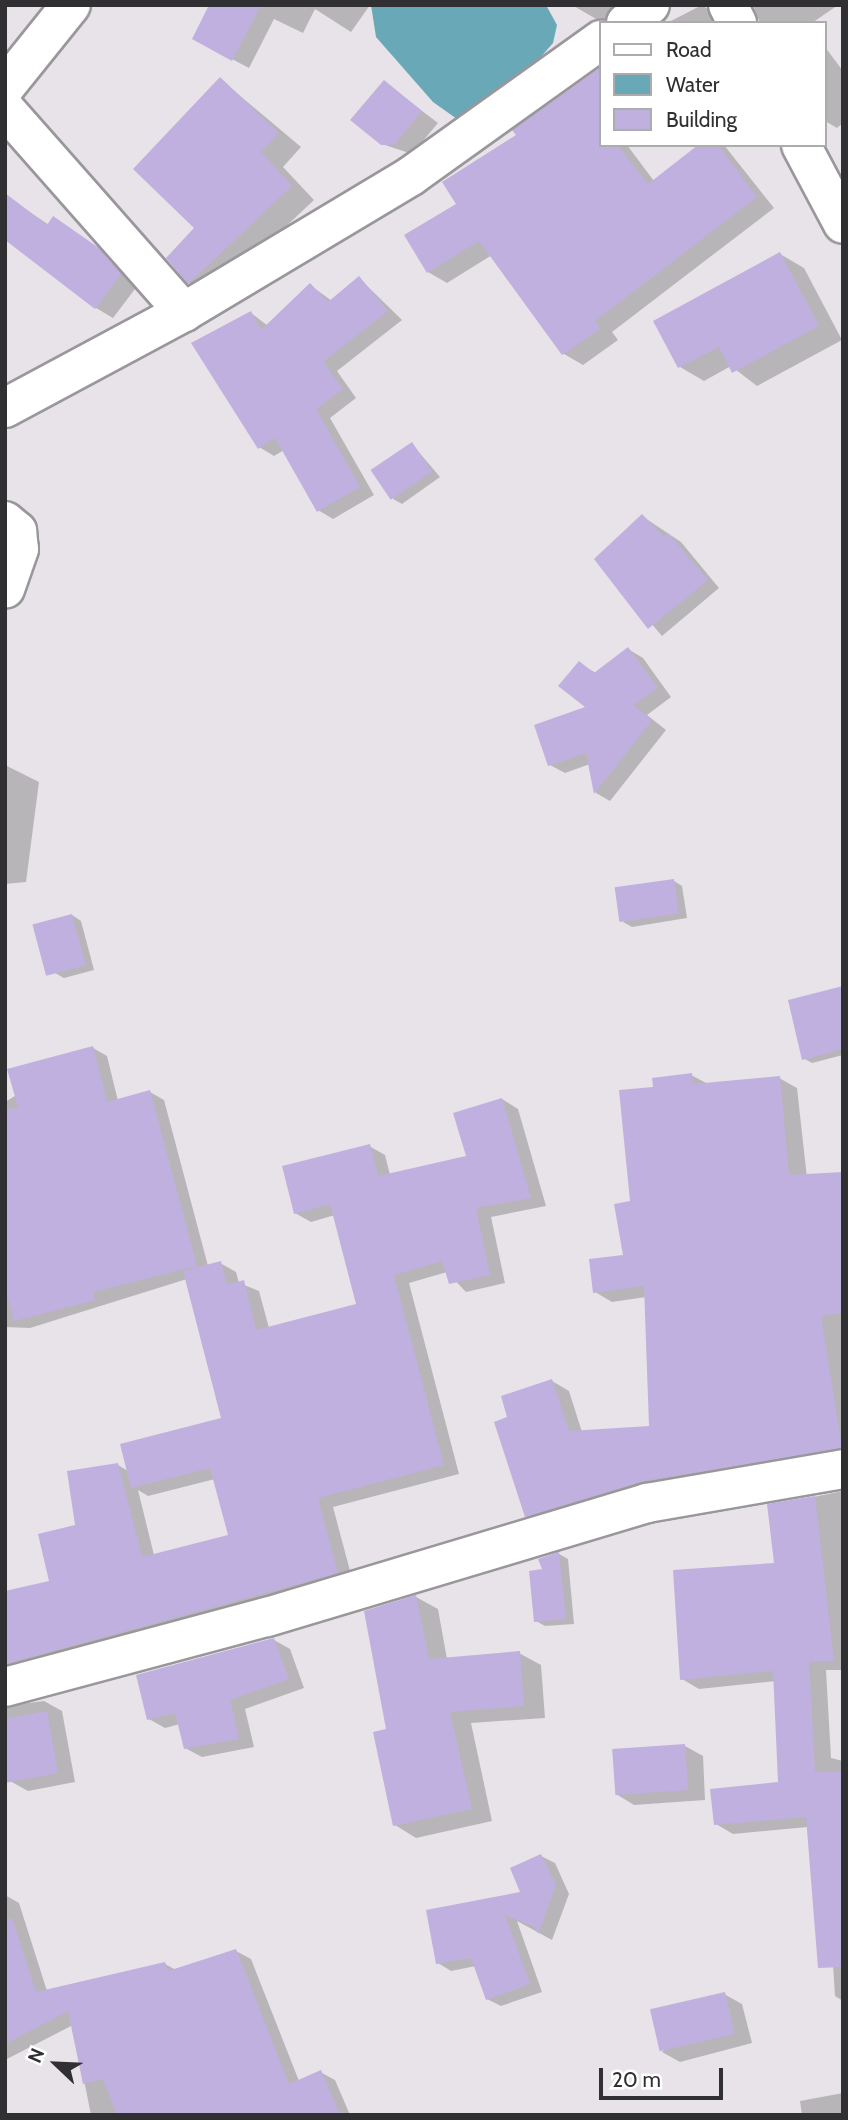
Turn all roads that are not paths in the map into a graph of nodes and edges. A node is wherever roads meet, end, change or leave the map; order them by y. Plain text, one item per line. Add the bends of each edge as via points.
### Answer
1 (71, 5) edge
2 (650, 5) edge
3 (728, 5) edge
4 (629, 21) edge
5 (736, 21) edge
6 (600, 41) edge
7 (5, 87) edge
8 (5, 109) edge
9 (802, 147) edge
10 (843, 224) edge
11 (184, 312) junction
12 (5, 408) edge
13 (5, 521) edge
14 (5, 589) edge
15 (843, 1469) edge
16 (5, 1687) edge

1 - 7 main road
2 - 4 main road
3 - 5 main road
6 - 11 main road via 411,176
8 - 11 main road
9 - 10 main road
11 - 12 main road
13 - 14 main road via 17,531 19,549
15 - 16 main road via 647,1503 267,1617

